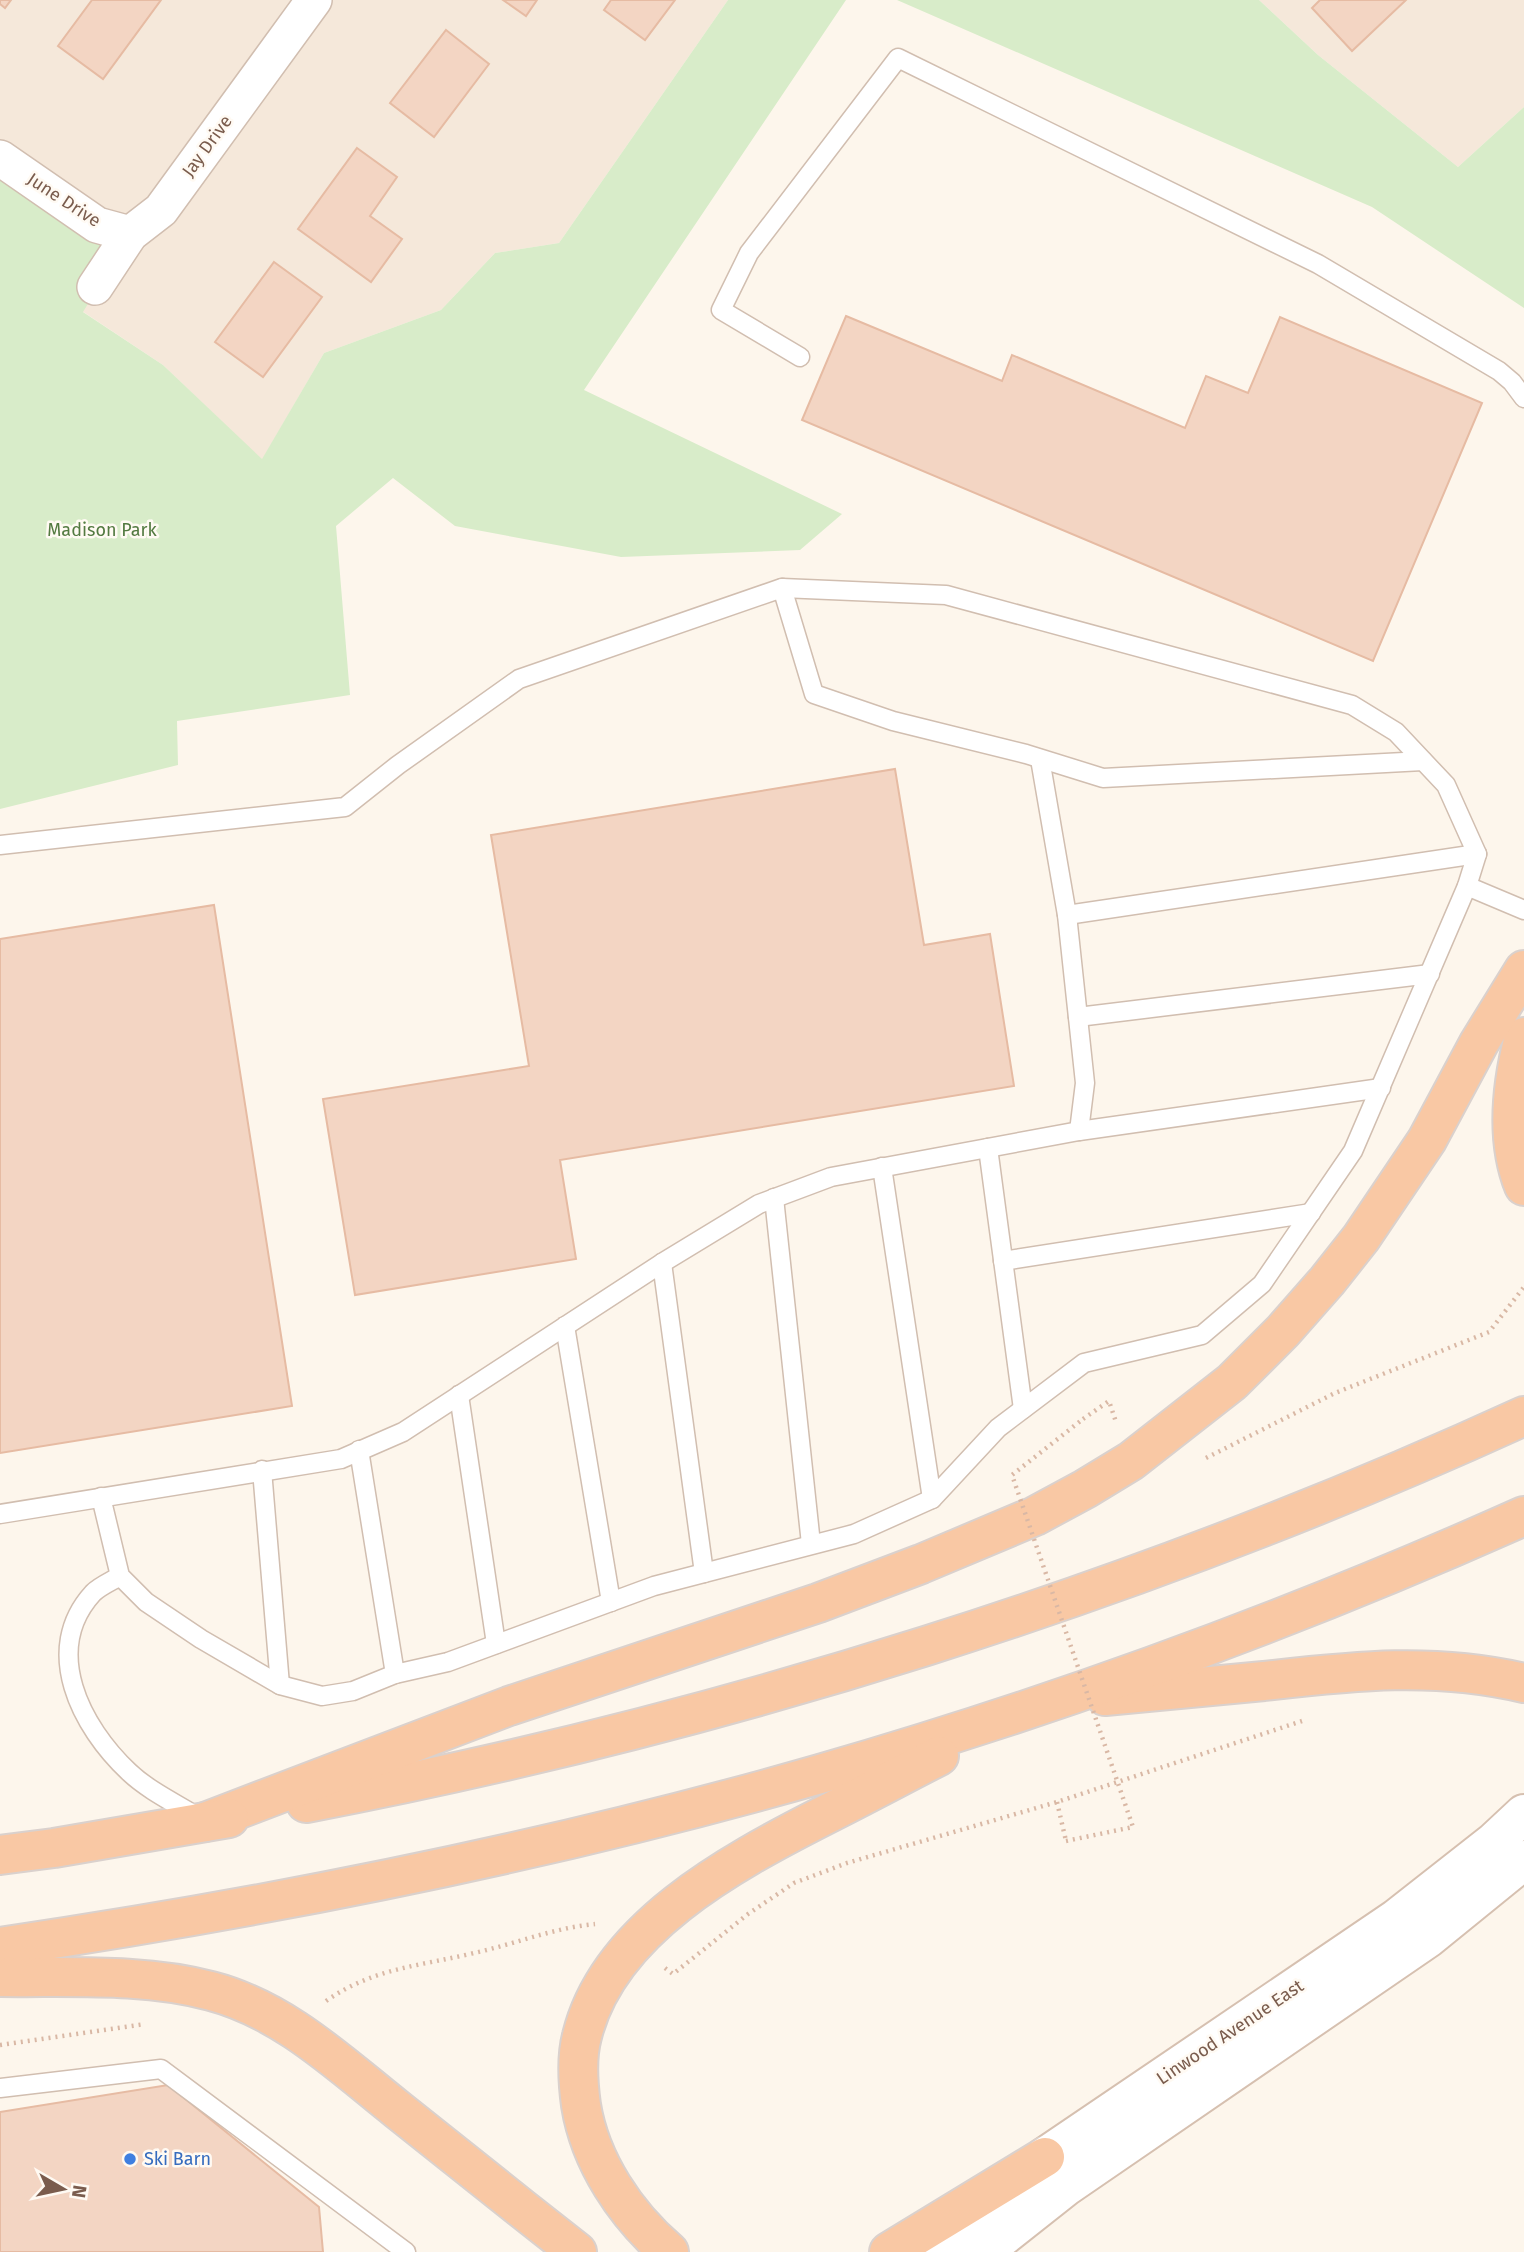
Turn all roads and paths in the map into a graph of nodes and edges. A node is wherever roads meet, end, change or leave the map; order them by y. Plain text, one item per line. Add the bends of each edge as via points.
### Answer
1 (314, 0) edge
2 (0, 159) edge
3 (130, 234) junction
4 (96, 287) dead end
5 (800, 357) dead end
6 (1524, 398) edge
7 (782, 588) junction
8 (1040, 759) junction
9 (1423, 761) junction
10 (0, 845) edge
11 (1477, 854) junction
12 (1467, 886) junction
13 (1524, 910) edge
14 (1067, 915) junction
15 (1524, 970) edge
16 (1430, 974) junction
17 (1078, 1017) junction
18 (1524, 1037) edge
19 (1381, 1088) junction
20 (1079, 1131) junction
21 (988, 1148) junction
22 (881, 1167) junction
23 (1524, 1186) edge
24 (774, 1198) junction
25 (1311, 1213) junction
26 (1003, 1262) junction
27 (662, 1263) junction
28 (1524, 1287) edge
29 (565, 1326) junction
30 (459, 1395) junction
31 (1023, 1409) junction
32 (1524, 1416) edge
33 (359, 1450) junction
34 (1131, 1461) junction
35 (1196, 1464) dead end
36 (262, 1470) junction
37 (101, 1497) junction
38 (932, 1499) junction
39 (0, 1514) edge
40 (1524, 1516) edge
41 (811, 1545) junction
42 (704, 1573) junction
43 (120, 1576) junction
44 (611, 1601) junction
45 (496, 1644) junction
46 (395, 1674) junction
47 (1524, 1683) edge
48 (280, 1685) junction
49 (1043, 1703) junction
50 (1057, 1802) dead end
51 (1524, 1814) edge
52 (205, 1822) junction
53 (0, 1855) edge
54 (1524, 1860) edge
55 (0, 1947) edge
56 (0, 1978) edge
57 (0, 2088) edge
58 (1045, 2157) junction
59 (406, 2252) edge
60 (576, 2252) edge
61 (669, 2252) edge
62 (889, 2252) edge
63 (938, 2252) edge
64 (983, 2252) edge

1 - 3 street, Jay Drive via 161,210
2 - 3 street, June Drive via 97,225
3 - 4 street, Jay Drive
5 - 6 lane via 721,310 749,253 898,58 1318,264 1499,371
7 - 8 lane via 814,694 893,721
7 - 9 lane via 946,595 972,602 1352,705 1396,732
7 - 10 lane via 519,679 345,807
8 - 9 lane via 1102,778
8 - 14 lane
9 - 11 lane via 1446,785
11 - 12 lane
11 - 14 lane
12 - 13 lane
12 - 16 lane
14 - 17 lane
15 - 34 highway via 1427,1140 1327,1281 1232,1381
16 - 17 lane
16 - 19 lane
17 - 20 lane via 1085,1083
18 - 23 highway via 1512,1115 1513,1144
19 - 20 lane
19 - 25 lane via 1353,1152
20 - 21 lane
21 - 22 lane
21 - 26 lane
22 - 24 lane via 831,1177
22 - 38 lane
24 - 27 lane
24 - 41 lane
25 - 26 lane
25 - 31 lane via 1262,1283 1202,1335 1084,1363
26 - 31 lane
27 - 29 lane
27 - 42 lane
28 - 35 path via 1489,1332 1335,1392
29 - 30 lane
29 - 44 lane
30 - 33 lane via 403,1432
30 - 45 lane
31 - 38 lane via 998,1428
32 - 52 highway via 1233,1538 869,1662 562,1747
33 - 36 lane via 341,1459
33 - 46 lane
34 - 50 path, bridge via 1109,1401 1012,1475 1133,1827 1066,1841
34 - 52 highway via 1035,1516 921,1564 509,1706
36 - 37 lane
36 - 48 lane
37 - 39 lane
37 - 43 lane
38 - 41 lane via 854,1534
40 - 49 highway via 1260,1625
41 - 42 lane
42 - 44 lane
43 - 48 lane via 146,1602
43 - 52 lane via 94,1591 70,1633 74,1689 88,1723 114,1757 131,1774
44 - 45 lane
45 - 46 lane via 448,1662
46 - 48 lane via 353,1691 322,1696
47 - 49 highway via 1461,1671 1368,1670
49 - 55 highway via 821,1774 526,1850 298,1898
49 - 61 highway via 734,1863 662,1916 603,1986 582,2037 578,2065 584,2122 620,2199
51 - 58 main road, Linwood Avenue East via 1377,1933
52 - 53 highway
54 - 64 main road, Linwood Avenue East via 1388,1967 1065,2187
56 - 60 highway via 178,1984 246,2004 303,2034
57 - 59 lane via 161,2069
58 - 62 highway
58 - 63 main road, Linwood Avenue East

